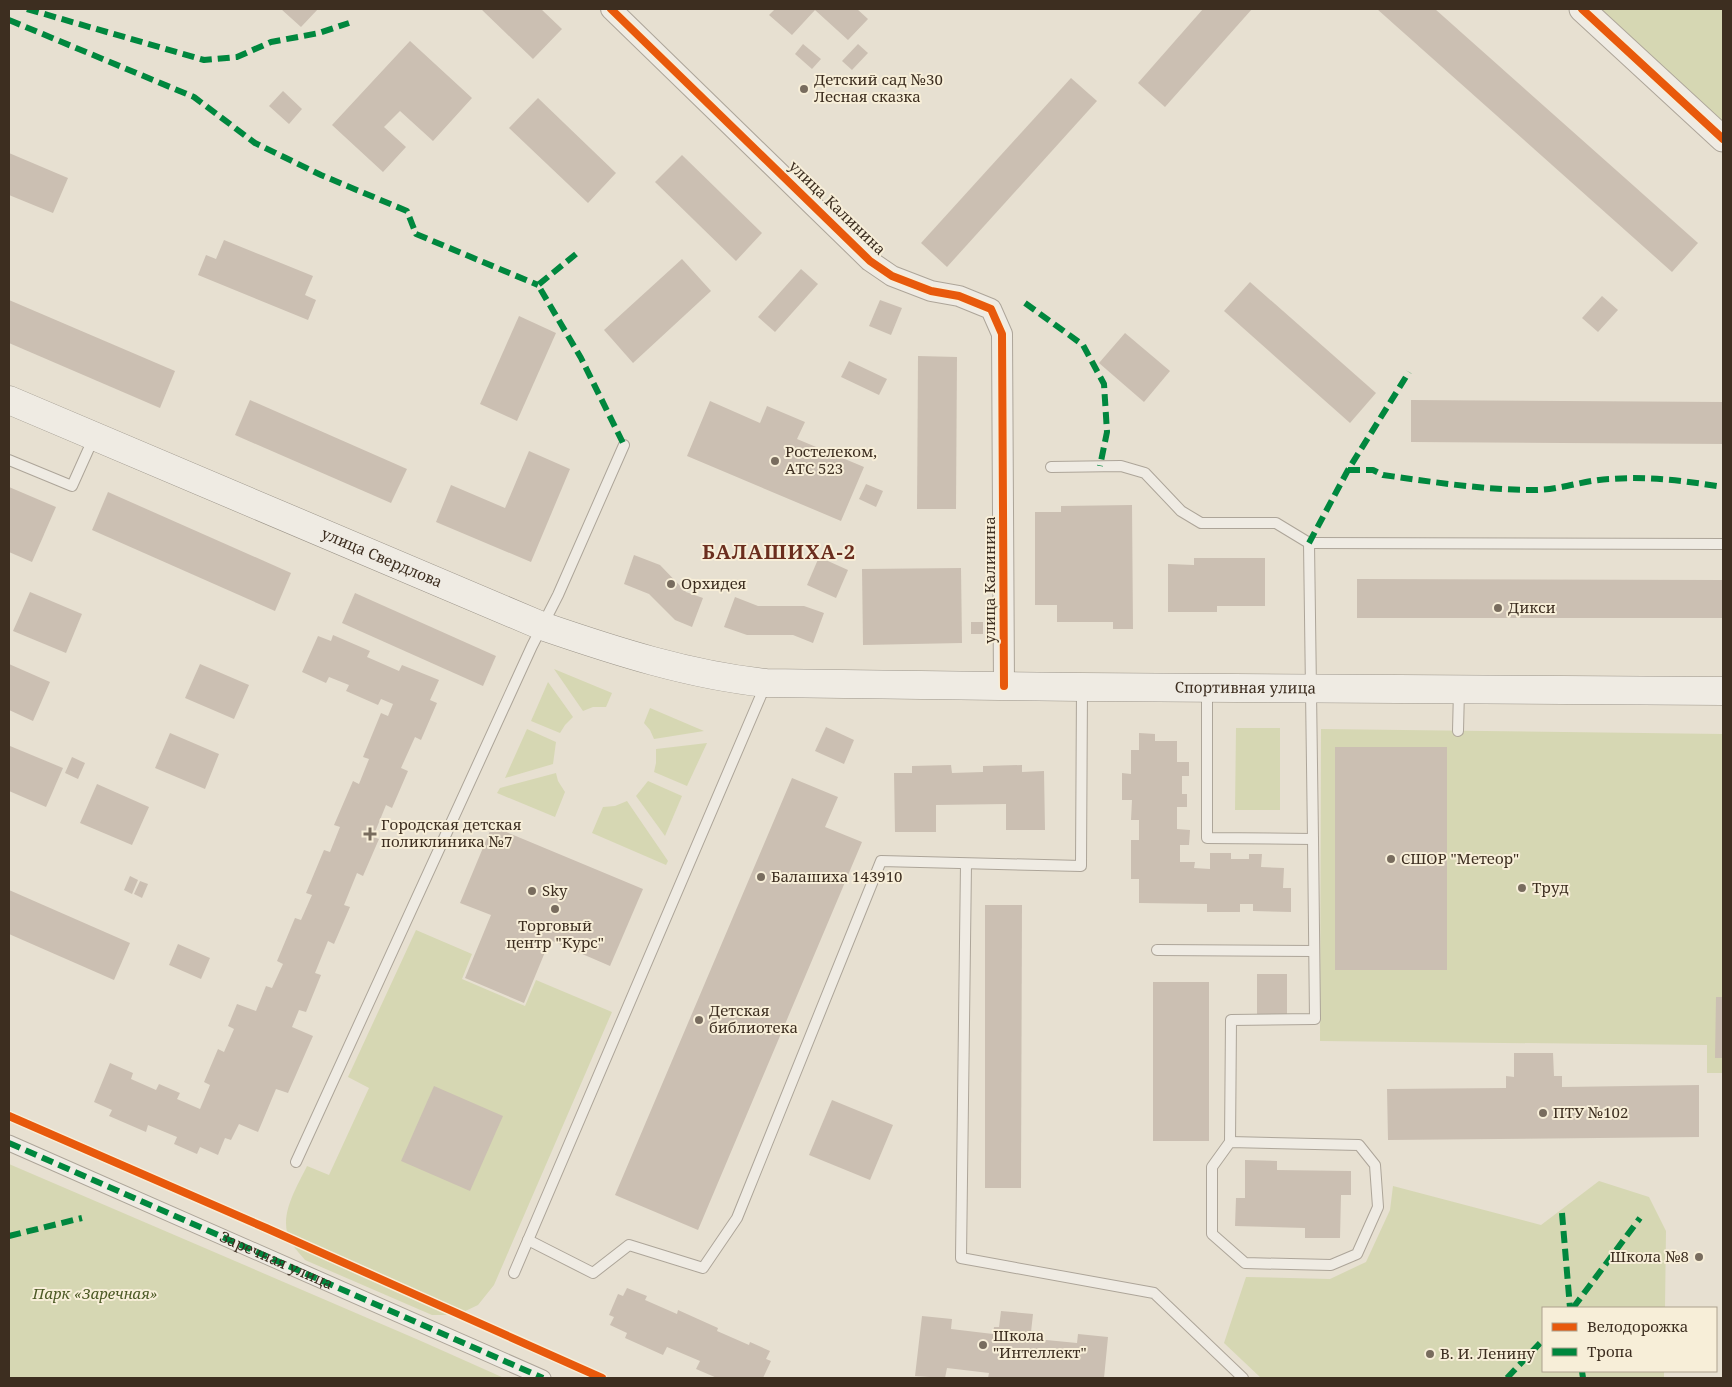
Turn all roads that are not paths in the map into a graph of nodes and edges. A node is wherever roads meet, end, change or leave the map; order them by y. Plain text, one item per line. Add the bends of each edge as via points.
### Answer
1 (611, 9) edge
2 (1582, 9) edge
3 (1723, 139) edge
4 (9, 400) edge
5 (94, 437) junction
6 (624, 445) dead end
7 (9, 460) edge
8 (1051, 467) dead end
9 (1309, 543) junction
10 (1723, 544) edge
11 (542, 626) junction
12 (766, 682) junction
13 (1004, 686) junction
14 (1082, 687) junction
15 (1207, 687) junction
16 (1311, 688) junction
17 (1459, 689) junction
18 (1723, 691) edge
19 (1458, 731) dead end
20 (1313, 839) junction
21 (966, 864) junction
22 (1157, 950) dead end
23 (1314, 951) junction
24 (1230, 1142) junction
25 (9, 1144) edge
26 (296, 1162) dead end
27 (528, 1240) junction
28 (514, 1273) dead end
29 (543, 1378) edge
30 (1243, 1378) edge

1 - 13 street, улица Калинина via 870,261 892,276 991,309 1002,334
2 - 3 street
4 - 5 main road, улица Свердлова
5 - 7 lane via 72,486
5 - 11 main road, улица Свердлова
6 - 11 lane
8 - 9 lane via 1120,466 1145,473 1181,511 1201,522 1276,523
9 - 10 lane
9 - 16 lane
11 - 12 main road, улица Свердлова via 611,650 693,672
11 - 26 lane
12 - 13 main road, Спортивная улица
12 - 27 lane
13 - 14 main road, Спортивная улица
14 - 15 main road, Спортивная улица
14 - 21 lane via 1081,866
15 - 16 main road, Спортивная улица
15 - 20 lane via 1207,838
16 - 17 main road, Спортивная улица
16 - 20 lane
17 - 18 main road, Спортивная улица
17 - 19 lane
20 - 23 lane
21 - 27 lane via 881,861 737,1218 703,1268 629,1245 594,1273
21 - 30 lane via 961,1258 1154,1293
22 - 23 lane
23 - 24 lane via 1315,1019 1231,1020
24 - 24 lane via 1359,1145 1375,1164 1378,1207 1357,1254 1331,1264 1245,1263 1212,1234 1212,1167
25 - 29 street, Заречная улица
27 - 28 lane

